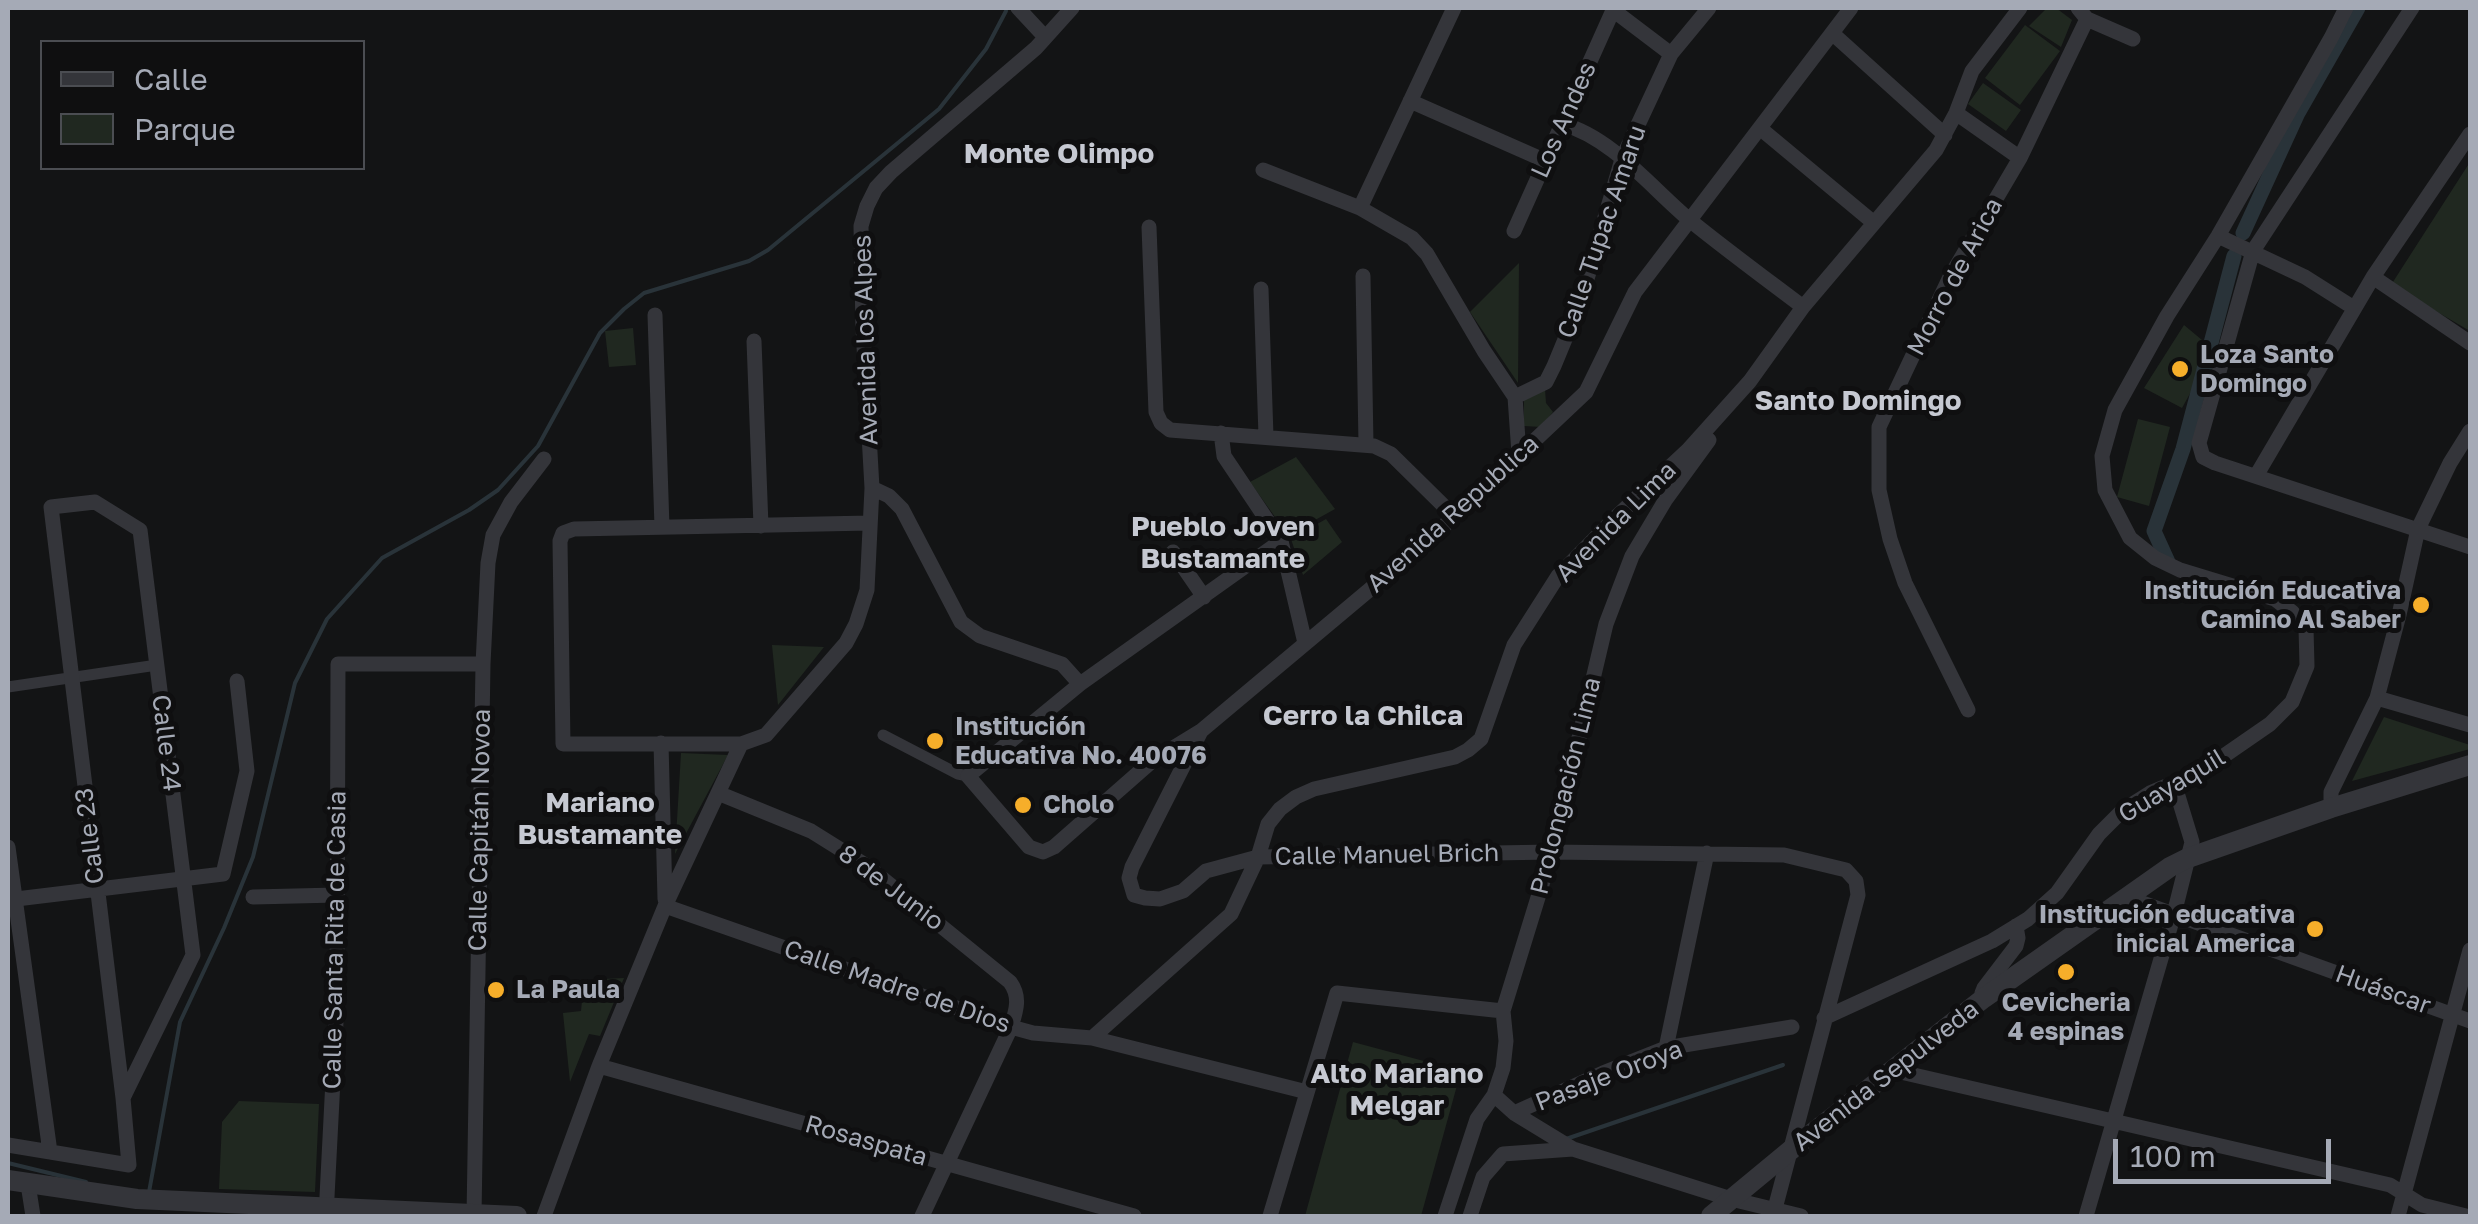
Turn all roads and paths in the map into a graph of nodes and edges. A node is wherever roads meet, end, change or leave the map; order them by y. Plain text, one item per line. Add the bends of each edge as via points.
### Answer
1 (1016, 8) edge
2 (1072, 8) edge
3 (1454, 8) edge
4 (1709, 8) edge
5 (1851, 8) edge
6 (2020, 8) edge
7 (2346, 8) edge
8 (2412, 8) edge
9 (1613, 9) edge
10 (2083, 13) edge
11 (1832, 33) junction
12 (1045, 38) junction
13 (2133, 39) dead end
14 (1672, 54) junction
15 (1410, 101) junction
16 (1956, 114) junction
17 (1562, 124) junction
18 (1761, 129) junction
19 (2470, 134) edge
20 (1945, 135) junction
21 (2020, 158) junction
22 (1622, 159) junction
23 (1546, 161) junction
24 (1263, 170) dead end
25 (1360, 208) junction
26 (1690, 220) junction
27 (1874, 224) junction
28 (1149, 227) dead end
29 (1514, 231) dead end
30 (2218, 236) junction
31 (2253, 251) junction
32 (1363, 276) dead end
33 (2372, 277) junction
34 (1261, 289) dead end
35 (1803, 307) junction
36 (2354, 308) junction
37 (654, 315) dead end
38 (754, 341) dead end
39 (2470, 343) edge
40 (1750, 381) junction
41 (1515, 397) junction
42 (2470, 431) edge
43 (1221, 434) junction
44 (1266, 436) junction
45 (1366, 444) junction
46 (1519, 454) junction
47 (544, 460) dead end
48 (2256, 476) junction
49 (872, 488) junction
50 (1454, 516) junction
51 (870, 523) junction
52 (761, 526) junction
53 (662, 527) junction
54 (2418, 528) junction
55 (140, 530) joint
56 (1281, 541) junction
57 (2470, 547) edge
58 (1174, 552) dead end
59 (1204, 597) junction
60 (1305, 643) junction
61 (156, 664) junction
62 (482, 664) junction
63 (71, 677) junction
64 (238, 682) dead end
65 (1080, 684) junction
66 (8, 687) edge
67 (2377, 698) junction
68 (1968, 710) dead end
69 (2470, 726) edge
70 (1201, 731) junction
71 (883, 735) dead end
72 (661, 743) junction
73 (741, 744) junction
74 (2470, 765) edge
75 (968, 776) junction
76 (2174, 783) junction
77 (718, 793) junction
78 (2331, 808) junction
79 (8, 847) edge
80 (1552, 852) junction
81 (1707, 854) junction
82 (1258, 858) junction
83 (2188, 858) junction
84 (184, 879) junction
85 (96, 889) junction
86 (337, 895) junction
87 (2126, 897) junction
88 (253, 898) dead end
89 (11, 900) edge
90 (665, 906) junction
91 (2174, 914) junction
92 (2016, 926) junction
93 (2470, 950) edge
94 (1984, 998) junction
95 (1502, 1011) junction
96 (2454, 1015) junction
97 (1824, 1018) junction
98 (2470, 1021) edge
99 (1012, 1027) junction
100 (1792, 1027) dead end
101 (1092, 1038) junction
102 (1666, 1048) junction
103 (599, 1066) junction
104 (1892, 1070) junction
105 (1307, 1092) junction
106 (1494, 1095) junction
107 (123, 1098) junction
108 (1514, 1113) junction
109 (2113, 1122) junction
110 (8, 1145) edge
111 (1572, 1149) junction
112 (1792, 1149) junction
113 (50, 1152) junction
114 (947, 1164) junction
115 (18, 1182) edge
116 (2404, 1193) junction
117 (1731, 1199) junction
118 (138, 1203) edge
119 (220, 1210) edge
120 (326, 1212) edge
121 (1774, 1213) edge
122 (474, 1215) edge
123 (33, 1216) edge
124 (516, 1216) edge
125 (544, 1216) edge
126 (922, 1216) edge
127 (1134, 1216) edge
128 (1270, 1216) edge
129 (1444, 1216) edge
130 (1470, 1216) edge
131 (1711, 1216) edge
132 (1801, 1216) edge
133 (2086, 1216) edge
134 (2398, 1216) edge
135 (2466, 1216) edge

1 - 12 street
2 - 12 street, Avenida los Alpes
3 - 15 street
4 - 14 street, Calle Tupac Amaru
5 - 11 street, Avenida Republica
6 - 16 street, Avenida Lima via 1972,71
7 - 30 street, Guayaquil
8 - 31 street
9 - 14 street
9 - 17 street, Los Andes
10 - 13 street
10 - 21 street, Morro de Arica
11 - 18 street, Avenida Republica
11 - 20 street
12 - 49 street, Avenida los Alpes via 890,172 867,206 861,226
14 - 22 street, Calle Tupac Amaru
15 - 23 street
15 - 25 street
16 - 20 street, Avenida Lima
16 - 21 street
17 - 22 street via 1580,128
17 - 23 street, Los Andes
18 - 26 street, Avenida Republica
18 - 27 street
19 - 33 street
20 - 27 street, Avenida Lima
21 - 68 street, Morro de Arica via 1950,278 1878,427 1878,490 1890,539
22 - 26 street
22 - 41 street, Calle Tupac Amaru via 1580,303 1554,366 1546,382
23 - 29 street, Los Andes
24 - 25 street
25 - 41 street via 1427,254
26 - 35 street
26 - 46 street, Avenida Republica via 1635,292 1586,392
27 - 35 street, Avenida Lima
28 - 43 street via 1156,412 1170,430
30 - 31 street
30 - 76 street, Guayaquil via 2115,410 2102,456 2104,490 2130,538 2155,558 2275,599 2292,612 2306,628 2307,666 2292,702 2270,724
31 - 36 street
31 - 48 street via 2199,443 2203,457
32 - 45 street
33 - 36 street
33 - 39 street
34 - 44 street
35 - 40 street, Avenida Lima
36 - 48 street
37 - 53 street
38 - 52 street
40 - 80 street, Prolongación Lima via 1632,556 1606,624
40 - 82 street, Avenida Lima via 1558,576 1514,645 1481,739 1455,756 1296,797 1268,824
41 - 46 street
42 - 54 street
43 - 44 street
43 - 56 street via 1224,456
44 - 45 street
45 - 50 street via 1391,454
46 - 50 street, Avenida Republica
47 - 62 street, Calle Capitán Novoa via 493,535
48 - 54 street
49 - 51 street, Avenida los Alpes
49 - 65 street via 902,509 961,622 980,636 1062,664
50 - 60 street, Avenida Republica
51 - 52 street
51 - 73 street, Avenida los Alpes via 867,590 846,643 766,735
52 - 53 street
53 - 72 street via 570,529 560,541 563,744
54 - 57 street
54 - 67 street
55 - 61 street, Calle 24
55 - 63 street, Calle 23 via 95,502 51,508
56 - 59 street
56 - 60 street
58 - 59 street
59 - 65 street
60 - 70 street, Avenida Republica
61 - 63 street
61 - 84 street, Calle 24
62 - 86 street, Calle Santa Rita de Casia via 338,664
62 - 122 street, Calle Capitán Novoa
63 - 66 street
63 - 85 street, Calle 23
64 - 84 street via 247,771 222,874
65 - 75 street
67 - 69 street
67 - 78 street via 2331,792
70 - 75 street via 1152,760 1043,852 1029,847
70 - 82 street, Avenida Republica via 1132,867 1134,895 1160,899 1183,891 1206,871
71 - 75 street
72 - 73 street
72 - 90 street
73 - 77 street
74 - 78 street, Avenida Sepulveda
76 - 83 street via 2192,842
76 - 92 street, Guayaquil via 2124,810 2057,893
77 - 90 street
77 - 99 street, 8 de Junio via 811,830 868,866 1010,982 1018,1003
78 - 83 street, Avenida Sepulveda
79 - 89 street
80 - 81 street, Calle Manuel Brich
80 - 82 street, Calle Manuel Brich
80 - 95 street, Prolongación Lima
81 - 97 street, Calle Manuel Brich via 1784,855 1846,870 1856,881 1858,895
81 - 102 street
82 - 101 street, Avenida Lima via 1231,914
83 - 87 street, Avenida Sepulveda
83 - 91 street
84 - 85 street
84 - 107 street, Calle 24 via 193,955
85 - 89 street
85 - 107 street, Calle 23
86 - 88 street
86 - 120 street, Calle Santa Rita de Casia
87 - 91 street, Huáscar
87 - 94 street, Avenida Sepulveda
89 - 113 street
90 - 99 street, Calle Madre de Dios
90 - 103 street
91 - 96 street, Huáscar
91 - 109 street
92 - 94 street via 2016,946 1984,988
92 - 97 street, Guayaquil
93 - 96 street
94 - 104 street, Avenida Sepulveda
95 - 105 street via 1338,994
95 - 106 street, Prolongación Lima via 1506,1041
96 - 98 street, Huáscar
96 - 116 street
97 - 112 street
99 - 101 street, Calle Madre de Dios
99 - 114 street
100 - 102 street, Pasaje Oroya
101 - 105 street, Calle Madre de Dios
102 - 108 street, Pasaje Oroya
103 - 114 street, Rosaspata
103 - 125 street
104 - 109 street
104 - 112 street, Avenida Sepulveda
105 - 128 street
106 - 108 street, Pasaje Oroya
106 - 129 street, Prolongación Lima via 1477,1119
107 - 113 street, Calle 23 via 128,1165
108 - 111 street
109 - 116 street
109 - 133 street
110 - 113 street
111 - 117 street
111 - 130 street via 1503,1154 1484,1178
112 - 117 street, Avenida Sepulveda
112 - 121 street
114 - 126 street
114 - 127 street, Rosaspata
115 - 118 street
115 - 123 street
116 - 134 street
116 - 135 street
117 - 121 street
117 - 131 street, Avenida Sepulveda
118 - 119 street
119 - 120 street
120 - 122 street
121 - 132 street
122 - 124 street

